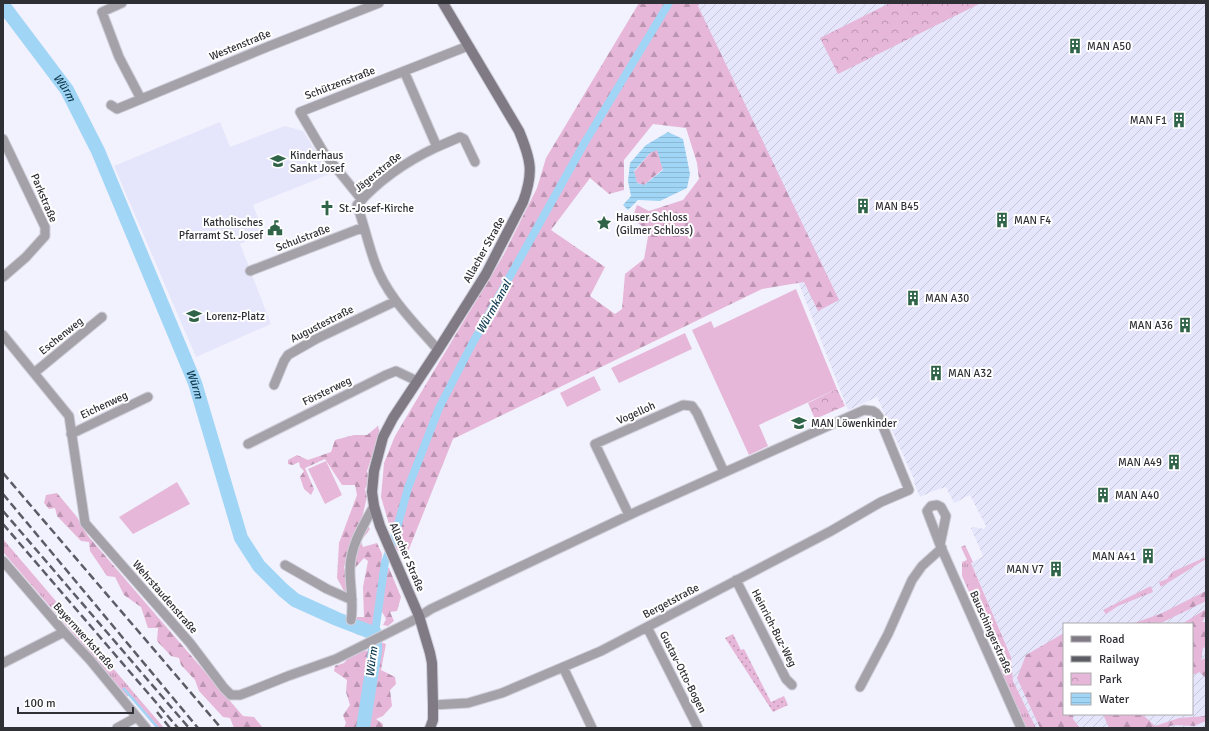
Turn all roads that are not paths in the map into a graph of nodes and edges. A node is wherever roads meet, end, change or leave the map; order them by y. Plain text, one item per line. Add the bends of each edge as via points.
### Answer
1 (122, 3) edge
2 (379, 3) edge
3 (443, 3) edge
4 (468, 46) junction
5 (404, 71) junction
6 (141, 98) junction
7 (111, 106) dead end
8 (3, 139) edge
9 (437, 147) junction
10 (475, 162) dead end
11 (362, 200) junction
12 (364, 227) junction
13 (250, 271) dead end
14 (3, 277) edge
15 (396, 301) junction
16 (102, 317) dead end
17 (3, 335) edge
18 (438, 350) junction
19 (34, 373) junction
20 (417, 381) junction
21 (274, 385) dead end
22 (148, 397) dead end
23 (71, 434) junction
24 (248, 444) dead end
25 (724, 472) junction
26 (374, 506) junction
27 (629, 515) junction
28 (3, 561) edge
29 (285, 565) dead end
30 (736, 580) junction
31 (352, 600) junction
32 (419, 616) junction
33 (351, 620) dead end
34 (647, 626) junction
35 (64, 632) junction
36 (3, 663) edge
37 (563, 667) junction
38 (792, 685) dead end
39 (860, 687) dead end
40 (433, 706) junction
41 (137, 717) junction
42 (432, 725) edge
43 (117, 728) edge
44 (146, 728) edge
45 (592, 728) edge
46 (698, 728) edge
47 (1022, 728) edge

1 - 6 street via 102,12 119,57
2 - 6 street, Westenstraße
3 - 4 street, Allacher Straße
4 - 5 street, Schützenstraße
4 - 18 street, Allacher Straße via 519,132 530,162 530,180 523,202 486,274
5 - 9 street
5 - 11 street, Schützenstraße via 300,112 324,153
6 - 7 street, Westenstraße via 117,109
8 - 14 street, Parkstraße via 45,227 45,236 26,258
9 - 10 street, Jägerstraße via 460,137 464,139
9 - 11 street, Jägerstraße via 390,174
11 - 12 street, Jägerstraße via 357,205
12 - 13 street, Schulstraße
12 - 15 street, Jägerstraße via 375,264
15 - 18 street, Jägerstraße
15 - 21 street, Augustestraße via 288,355
16 - 19 street, Eschenweg
17 - 19 street, Wehrstaudenstraße
18 - 20 street, Allacher Straße
19 - 23 street, Wehrstaudenstraße via 69,416
20 - 24 street, Försterweg via 396,371 386,374
20 - 26 street, Allacher Straße via 383,437 374,471
22 - 23 street, Eichenweg
23 - 32 street, Wehrstaudenstraße via 85,523 190,643 231,695 240,695 336,659
25 - 27 street
25 - 27 street, Vogelloh via 692,406 683,405 595,444
25 - 30 street, Bergetstraße via 864,410 876,413 884,427 909,490 881,502
26 - 31 street via 356,541 350,569
26 - 32 street, Allacher Straße via 384,538
27 - 32 street
28 - 35 street, Bayernwerkstraße
29 - 31 street
30 - 34 street, Bergetstraße
30 - 38 street, Heinrich-Buz-Weg
31 - 33 street
32 - 40 street, Allacher Straße via 432,663
34 - 37 street, Bergetstraße via 601,651
34 - 46 street, Gustav-Otto-Bogen
35 - 36 street
35 - 41 street, Bayernwerkstraße
37 - 40 street, Bergetstraße via 502,693 455,704
37 - 45 street
39 - 47 street, Bauschingerstraße via 888,634 912,580 941,547
40 - 42 street, Allacher Straße
41 - 43 street
41 - 44 street, Bayernwerkstraße

